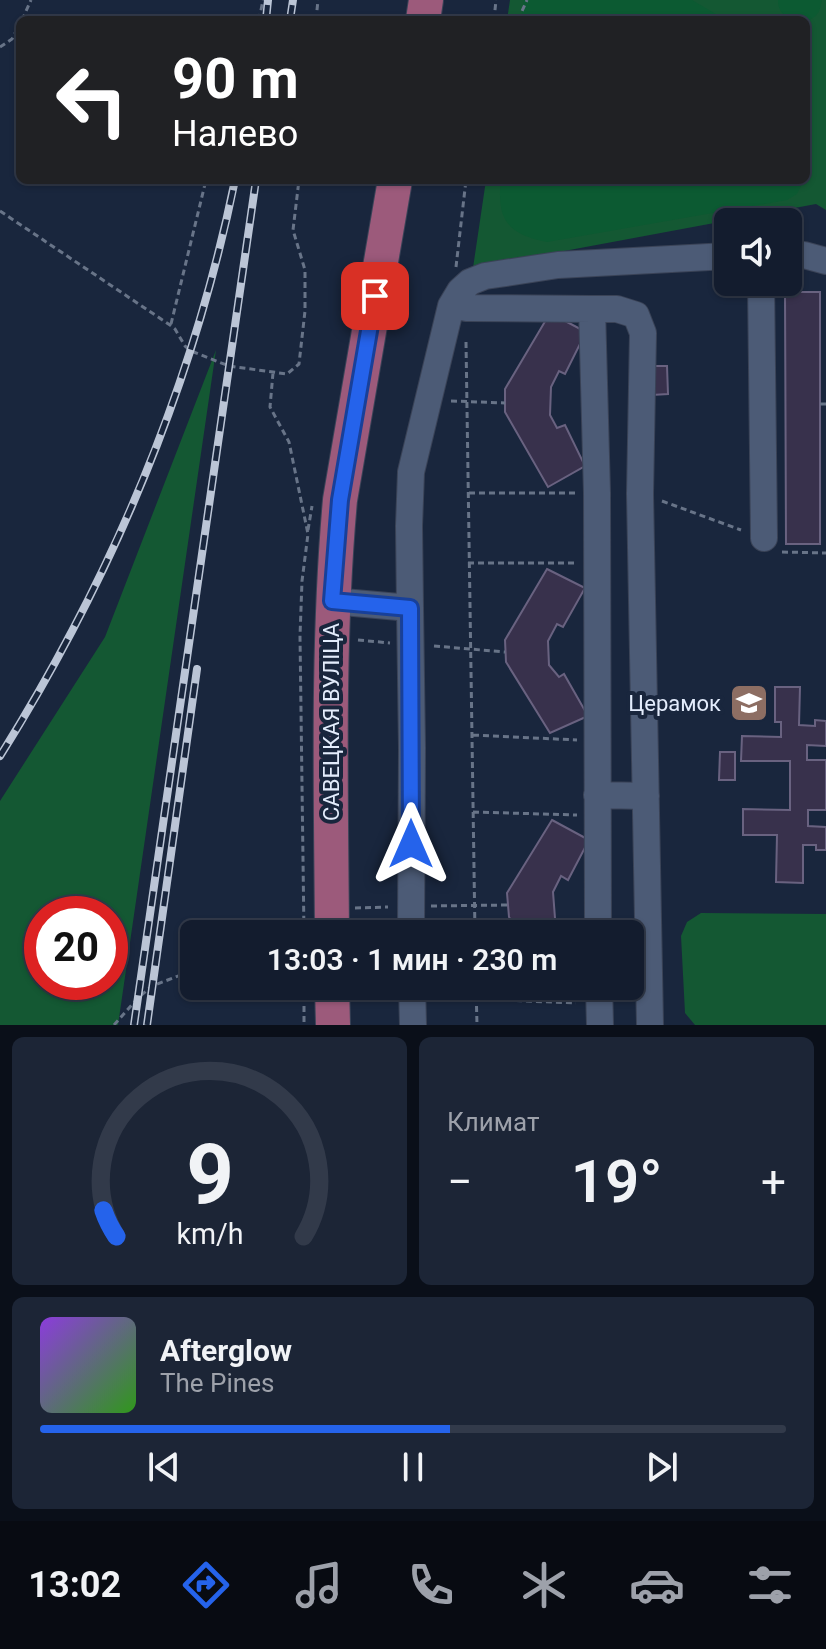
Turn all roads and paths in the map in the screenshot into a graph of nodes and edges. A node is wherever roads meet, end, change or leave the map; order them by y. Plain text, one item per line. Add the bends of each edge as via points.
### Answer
1 (16, 31) edge
2 (0, 47) edge
3 (205, 184) edge
4 (299, 184) edge
5 (394, 184) edge
6 (466, 184) edge
7 (0, 211) edge
8 (802, 255) edge
9 (714, 257) edge
10 (826, 261) edge
11 (761, 296) edge
12 (458, 307) junction
13 (592, 309) junction
14 (170, 325) junction
15 (466, 342) dead end
16 (273, 373) junction
17 (428, 401) junction
18 (468, 402) junction
19 (505, 403) dead end
20 (820, 404) dead end
21 (826, 404) edge
22 (469, 493) junction
23 (597, 493) junction
24 (640, 494) junction
25 (597, 533) junction
26 (642, 533) junction
27 (764, 538) junction
28 (826, 553) edge
29 (468, 563) junction
30 (597, 563) junction
31 (332, 601) junction
32 (410, 608) junction
33 (473, 735) junction
34 (598, 741) junction
35 (646, 796) junction
36 (597, 806) junction
37 (473, 812) junction
38 (317, 920) edge
39 (319, 920) edge
40 (411, 920) edge
41 (475, 920) edge
42 (598, 920) edge
43 (180, 975) edge
44 (304, 1000) edge
45 (332, 1000) edge
46 (412, 1000) edge
47 (476, 1000) edge
48 (496, 1000) edge
49 (599, 1005) edge
50 (114, 1025) edge
51 (304, 1025) edge
52 (333, 1025) edge
53 (413, 1025) edge
54 (477, 1025) edge
55 (650, 1025) edge

1 - 2 path
3 - 14 path
4 - 16 path via 293,230 305,270 299,364 287,374
5 - 31 main road, САВЕЦКАЯ ВУЛІЦА via 340,500
6 - 12 path
7 - 14 path
8 - 10 street
9 - 12 street via 558,265 485,276 460,291
11 - 27 street
12 - 13 street
12 - 17 street
13 - 23 street
13 - 24 street via 636,315 643,333
14 - 16 path via 191,351 229,366
15 - 18 path
16 - 38 path via 270,407 289,442 308,534 300,636
17 - 18 path
17 - 32 street via 411,472
18 - 19 path
18 - 22 path
20 - 21 path
22 - 23 path
22 - 29 path
23 - 25 street
24 - 26 street
24 - 27 path
25 - 26 street
25 - 30 street
26 - 35 street
27 - 28 path via 765,552
29 - 30 path
29 - 33 path
30 - 34 street
31 - 32 street
31 - 39 main road, САВЕЦКАЯ ВУЛІЦА
32 - 40 street
33 - 34 path
33 - 37 path
34 - 36 street
35 - 36 street
35 - 55 street
36 - 37 path
36 - 42 street
37 - 41 path
43 - 50 path via 152,986
44 - 51 path
45 - 52 main road
46 - 53 street
47 - 54 path
48 - 49 path

